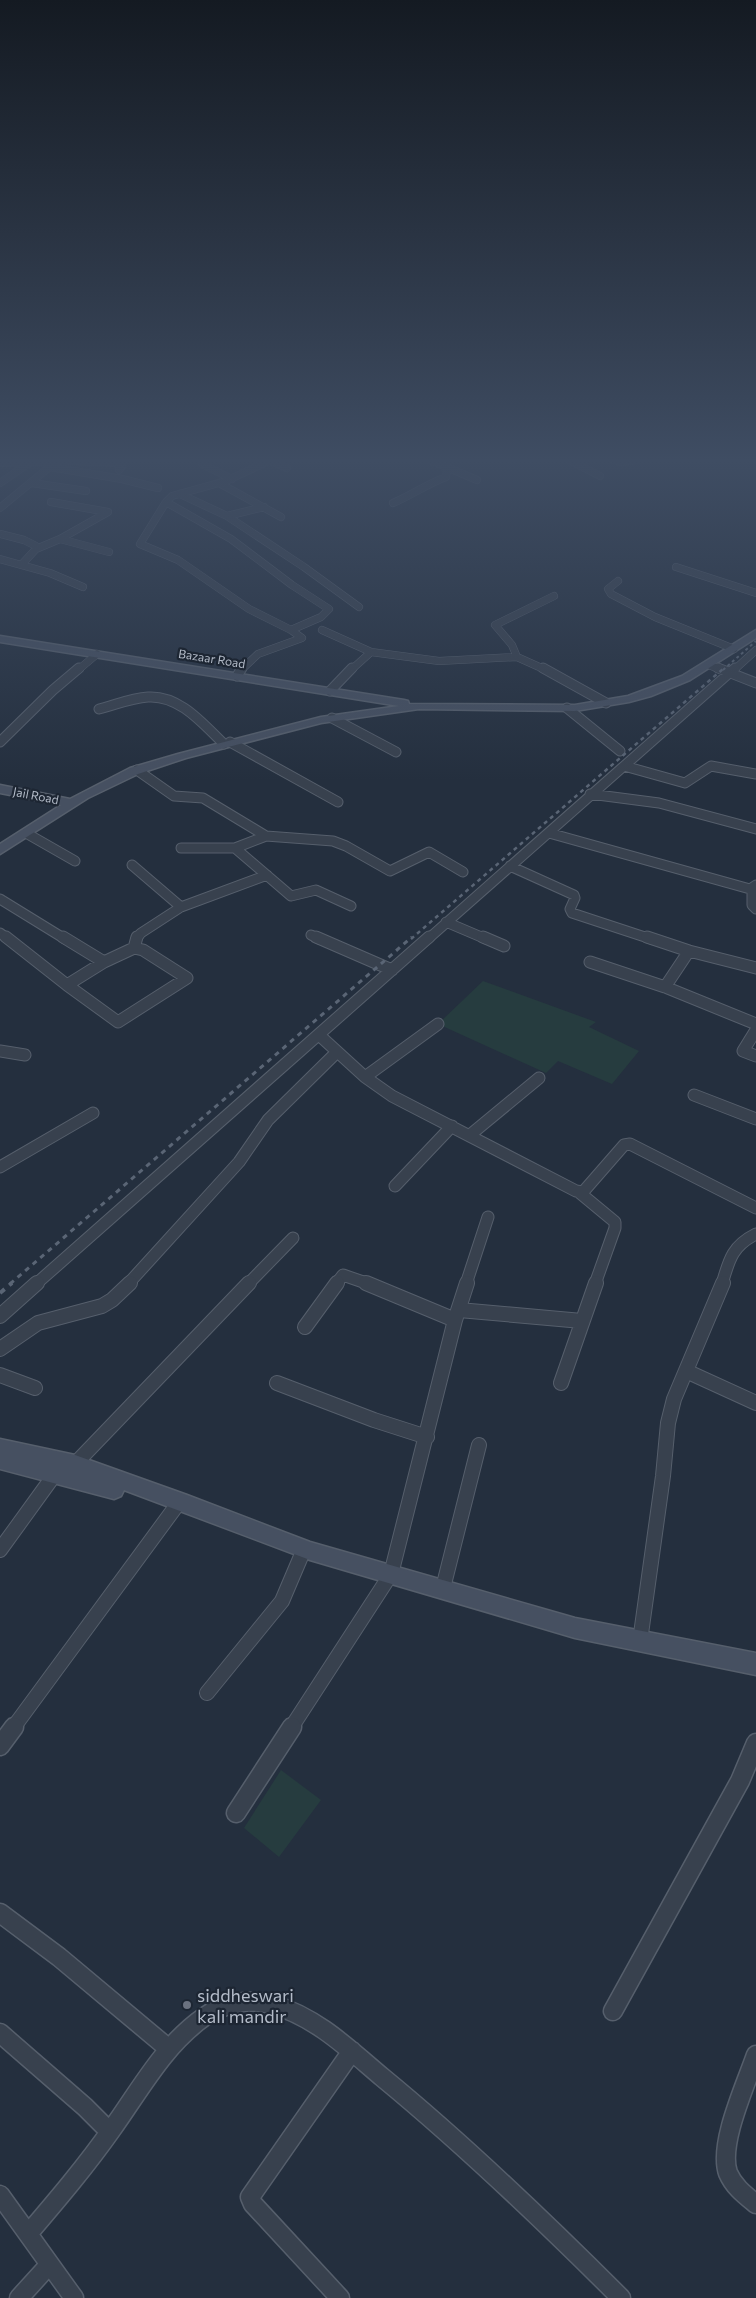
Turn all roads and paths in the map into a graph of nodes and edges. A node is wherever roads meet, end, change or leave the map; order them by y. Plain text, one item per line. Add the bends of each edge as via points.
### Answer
1 (33, 567) edge
2 (188, 567) edge
3 (270, 567) edge
4 (304, 567) edge
5 (676, 567) dead end
6 (618, 581) dead end
7 (83, 587) dead end
8 (756, 593) edge
9 (554, 596) dead end
10 (359, 607) dead end
11 (291, 630) junction
12 (322, 630) dead end
13 (756, 633) edge
14 (0, 639) edge
15 (734, 649) junction
16 (756, 650) edge
17 (371, 652) junction
18 (97, 654) junction
19 (517, 657) junction
20 (709, 665) junction
21 (729, 673) junction
22 (238, 676) junction
23 (756, 683) edge
24 (330, 691) junction
25 (606, 702) junction
26 (419, 706) junction
27 (567, 708) junction
28 (99, 709) dead end
29 (332, 718) junction
30 (0, 742) edge
31 (227, 743) junction
32 (620, 750) dead end
33 (396, 752) dead end
34 (624, 766) junction
35 (137, 770) junction
36 (756, 774) edge
37 (0, 789) edge
38 (590, 794) junction
39 (338, 802) dead end
40 (72, 803) junction
41 (756, 829) edge
42 (26, 833) junction
43 (549, 833) junction
44 (266, 836) junction
45 (180, 848) dead end
46 (235, 848) junction
47 (0, 850) edge
48 (75, 861) dead end
49 (132, 865) dead end
50 (510, 866) junction
51 (463, 872) dead end
52 (267, 875) junction
53 (754, 887) edge
54 (0, 898) edge
55 (181, 906) junction
56 (351, 906) dead end
57 (756, 910) edge
58 (446, 922) junction
59 (0, 933) edge
60 (311, 936) dead end
61 (504, 946) dead end
62 (134, 948) junction
63 (689, 951) junction
64 (104, 962) junction
65 (590, 962) dead end
66 (756, 968) edge
67 (392, 970) junction
68 (66, 985) junction
69 (666, 988) junction
70 (438, 1024) dead end
71 (756, 1024) edge
72 (756, 1030) edge
73 (319, 1035) junction
74 (0, 1051) edge
75 (337, 1052) junction
76 (25, 1055) dead end
77 (756, 1056) edge
78 (365, 1077) junction
79 (539, 1078) dead end
80 (694, 1095) dead end
81 (93, 1113) dead end
82 (756, 1119) edge
83 (452, 1126) junction
84 (470, 1135) junction
85 (0, 1167) edge
86 (395, 1186) dead end
87 (580, 1193) junction
88 (756, 1208) edge
89 (488, 1217) dead end
90 (756, 1234) edge
91 (293, 1238) dead end
92 (457, 1315) junction
93 (0, 1316) edge
94 (582, 1321) junction
95 (304, 1327) dead end
96 (0, 1349) edge
97 (686, 1371) junction
98 (0, 1375) edge
99 (277, 1383) dead end
100 (560, 1383) dead end
101 (35, 1388) dead end
102 (756, 1403) edge
103 (427, 1437) junction
104 (479, 1445) dead end
105 (0, 1447) edge
106 (0, 1460) edge
107 (76, 1464) junction
108 (55, 1474) junction
109 (176, 1504) junction
110 (0, 1550) edge
111 (306, 1552) junction
112 (391, 1574) junction
113 (443, 1588) junction
114 (640, 1641) junction
115 (756, 1664) edge
116 (207, 1693) dead end
117 (756, 1743) edge
118 (0, 1746) edge
119 (236, 1813) dead end
120 (0, 1913) edge
121 (613, 2011) dead end
122 (0, 2032) edge
123 (169, 2049) junction
124 (352, 2051) junction
125 (756, 2055) edge
126 (110, 2132) junction
127 (0, 2195) edge
128 (756, 2204) edge
129 (28, 2234) junction
130 (49, 2265) junction
131 (19, 2298) edge
132 (74, 2298) edge
133 (340, 2298) edge
134 (621, 2298) edge

1 - 7 street
2 - 11 street via 249,609
3 - 11 street via 330,609 320,618
4 - 10 street
5 - 8 street
6 - 15 street via 608,589 611,594 655,617
9 - 19 street via 495,625 512,645
11 - 22 street via 302,637 301,640 254,656
12 - 17 street
13 - 15 main road, Bazaar Road
14 - 18 main road, Bazaar Road
15 - 20 main road, Bazaar Road
16 - 21 street
17 - 19 street via 439,661
17 - 24 street
18 - 22 main road, Bazaar Road
18 - 30 street via 53,690
19 - 25 street
20 - 21 street
20 - 25 main road, Bazaar Road via 647,694
21 - 23 street
21 - 34 street
22 - 24 main road, Bazaar Road
24 - 26 main road, Bazaar Road
25 - 27 main road, Bazaar Road
26 - 27 main road, Bazaar Road
26 - 29 main road
27 - 32 street
28 - 31 street via 147,697 163,698 194,715
29 - 31 main road
29 - 33 street
31 - 35 main road
31 - 39 street
34 - 36 street via 685,783 711,766
34 - 38 street
35 - 40 main road
35 - 44 street via 174,796 196,797 214,803
37 - 40 main road, Jail Road
38 - 41 street via 659,803
38 - 43 street
40 - 42 main road
42 - 47 main road
42 - 48 street
43 - 50 street
43 - 53 street
44 - 46 street
44 - 51 street via 333,841 390,870 429,852
45 - 46 street
46 - 52 street
49 - 55 street
50 - 58 street
50 - 63 street via 574,895 572,913
52 - 55 street
52 - 56 street via 291,896 316,890
53 - 57 street via 752,905
54 - 64 street
55 - 62 street via 141,933
58 - 61 street
58 - 67 street
59 - 68 street
60 - 67 street
62 - 64 street
62 - 68 street via 143,950 186,979 120,1022
63 - 66 street
63 - 69 street
64 - 68 street
65 - 69 street
67 - 73 street
69 - 71 street
70 - 78 street
72 - 77 street via 743,1051
73 - 75 street
73 - 93 street
74 - 76 street
75 - 78 street
75 - 96 street via 268,1120 239,1162 112,1300 102,1306 38,1323
78 - 83 street via 392,1096
79 - 84 street
80 - 82 street
81 - 85 street
83 - 84 street
83 - 86 street
84 - 87 street
87 - 88 street via 624,1145 630,1144
87 - 94 street via 615,1222
89 - 92 street
90 - 97 street via 744,1240 731,1254 719,1295
91 - 107 street
92 - 94 street
92 - 95 street via 343,1275
92 - 103 street
94 - 100 street
97 - 102 street
97 - 114 street via 668,1423
98 - 101 street
99 - 103 street
103 - 112 street
104 - 113 street
105 - 107 main road
106 - 108 main road
107 - 109 main road
108 - 109 main road
108 - 110 street
109 - 111 main road
109 - 118 street
111 - 112 main road
111 - 116 street via 282,1601
112 - 113 main road
112 - 119 street
113 - 114 main road via 575,1628
114 - 115 main road
117 - 121 street via 740,1781
120 - 123 street via 59,1957
122 - 126 street
123 - 124 street via 203,2018 226,2004 258,2002 314,2024
123 - 126 street
124 - 133 street via 250,2197
124 - 134 street via 436,2120
125 - 128 street via 726,2142 728,2172 738,2189
126 - 129 street
127 - 129 street
129 - 130 street
130 - 131 street
130 - 132 street

